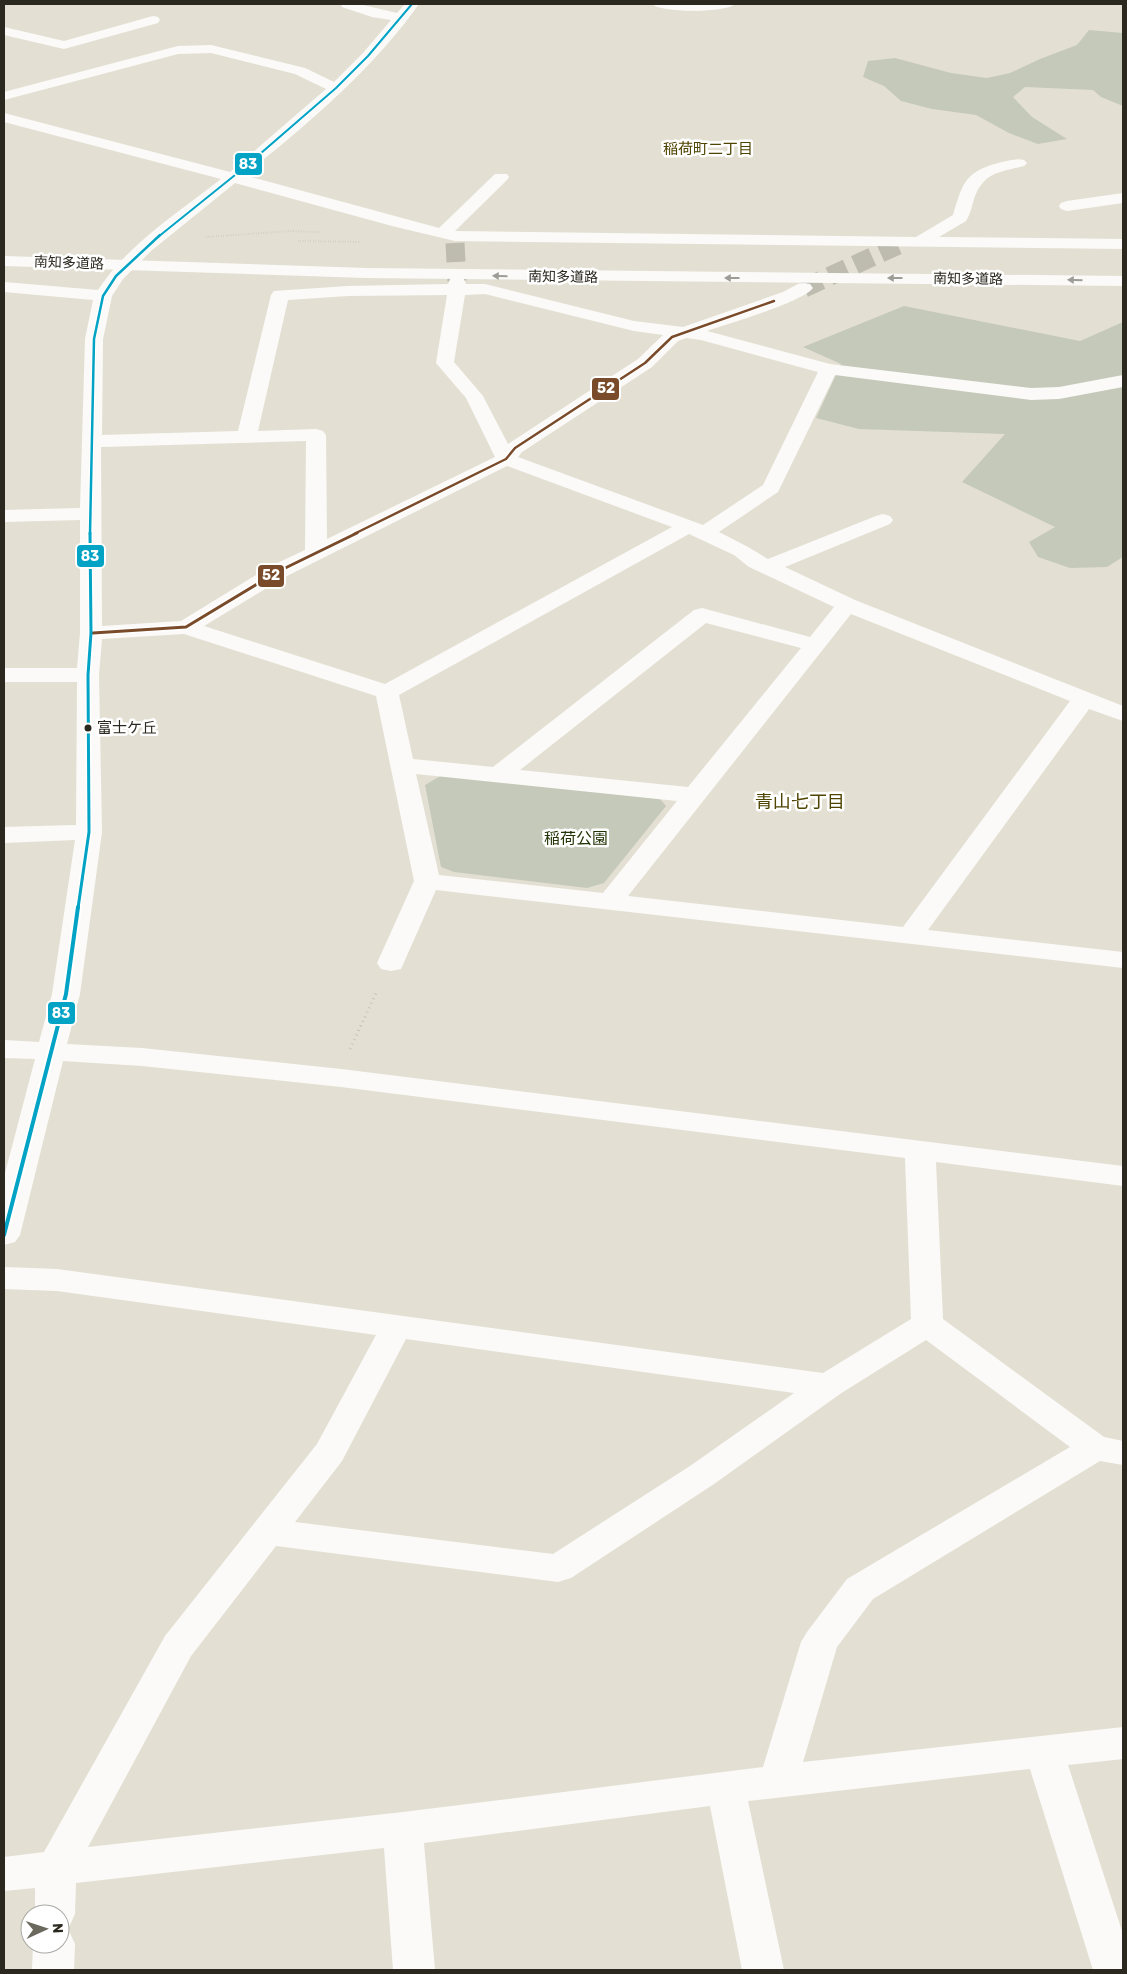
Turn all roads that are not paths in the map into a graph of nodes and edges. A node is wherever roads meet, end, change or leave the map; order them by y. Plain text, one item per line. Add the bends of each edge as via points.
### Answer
1 (347, 4) edge
2 (412, 4) edge
3 (659, 4) edge
4 (728, 4) edge
5 (400, 18) junction
6 (153, 20) dead end
7 (4, 31) edge
8 (336, 88) junction
9 (4, 96) edge
10 (4, 117) edge
11 (1019, 163) dead end
12 (500, 177) dead end
13 (231, 178) junction
14 (1123, 198) edge
15 (1067, 206) dead end
16 (806, 224) dead end
17 (451, 238) junction
18 (646, 239) junction
19 (917, 242) junction
20 (1123, 244) edge
21 (4, 248) edge
22 (4, 261) edge
23 (1123, 268) edge
24 (1123, 281) edge
25 (458, 285) junction
26 (4, 287) edge
27 (804, 288) tunnel mouth
28 (103, 296) junction
29 (682, 333) junction
30 (829, 369) junction
31 (1123, 381) edge
32 (247, 436) junction
33 (92, 441) junction
34 (506, 459) junction
35 (90, 514) junction
36 (4, 516) edge
37 (883, 520) dead end
38 (696, 530) junction
39 (316, 552) junction
40 (767, 567) junction
41 (847, 606) junction
42 (186, 627) junction
43 (91, 633) junction
44 (816, 645) junction
45 (4, 675) edge
46 (88, 675) junction
47 (387, 692) junction
48 (1084, 699) junction
49 (1123, 714) edge
50 (403, 765) junction
51 (498, 775) junction
52 (693, 795) junction
53 (89, 832) junction
54 (4, 835) edge
55 (427, 881) junction
56 (610, 901) junction
57 (911, 936) junction
58 (1123, 960) edge
59 (391, 963) road end
60 (4, 1048) edge
61 (51, 1050) junction
62 (920, 1150) junction
63 (1123, 1176) edge
64 (4, 1234) edge
65 (4, 1278) edge
66 (927, 1324) junction
67 (396, 1328) junction
68 (828, 1386) junction
69 (1109, 1450) edge
70 (268, 1532) junction
71 (1123, 1743) edge
72 (1044, 1751) junction
73 (778, 1781) junction
74 (726, 1788) junction
75 (403, 1829) junction
76 (56, 1868) junction
77 (4, 1874) edge
78 (55, 1904) edge
79 (54, 1954) edge
80 (53, 1970) edge
81 (414, 1970) edge
82 (763, 1970) edge
83 (1114, 1970) edge

1 - 5 main road
2 - 5 main road
3 - 4 main road via 700,7
5 - 8 main road
6 - 7 main road via 64,45
8 - 9 main road via 300,70 195,48
8 - 13 main road
10 - 13 main road
11 - 19 main road via 977,176 971,183 960,218
12 - 17 main road
13 - 17 main road
13 - 28 main road via 145,247 116,276
14 - 15 main road
16 - 18 main road via 786,229 688,230
17 - 18 main road
18 - 19 main road
19 - 20 main road
21 - 23 main road, 南知多道路 via 404,260
24 -> 22 main road, 南知多道路 via 366,274
25 - 29 main road via 625,325
25 - 32 main road via 280,295
25 - 34 main road via 445,363 474,396
26 - 28 main road
27 - 29 main road
28 - 33 main road via 94,339
29 - 30 main road via 702,335
29 - 34 main road via 672,337 645,363 514,448
30 - 31 main road via 1031,394 1059,393
30 - 38 main road via 771,488
32 - 33 main road
32 - 39 main road via 316,435
33 - 35 main road
34 - 38 main road
34 - 39 main road
35 - 36 main road
35 - 43 main road
37 - 40 main road
38 - 40 main road
38 - 47 main road
39 - 42 main road
40 - 41 main road
41 - 44 main road
41 - 48 main road
42 - 43 main road
42 - 47 main road
43 - 46 main road
44 - 51 main road via 702,615
44 - 52 main road
45 - 46 main road
46 - 53 main road
47 - 50 main road
48 - 49 main road
48 - 57 main road
50 - 51 main road
50 - 55 main road
51 - 52 main road
52 - 56 main road
53 - 54 main road
53 - 61 main road via 66,994
55 - 56 main road
55 - 59 main road
56 - 57 main road
57 - 58 main road
60 - 61 main road
61 - 62 main road via 142,1056 341,1078
61 - 64 main road
62 - 63 main road
62 - 66 main road
65 - 67 main road via 57,1280
66 - 68 main road
66 - 69 main road
67 - 68 main road
67 - 70 main road via 330,1452
68 - 70 main road via 702,1475 558,1568
69 - 73 main road via 860,1589 820,1642
70 - 76 main road via 178,1646
71 - 72 main road
72 - 73 main road
72 - 83 main road
73 - 74 main road
74 - 75 main road
74 - 82 main road
75 - 76 main road
75 - 81 main road
76 - 77 main road
76 - 78 main road
79 - 80 main road

